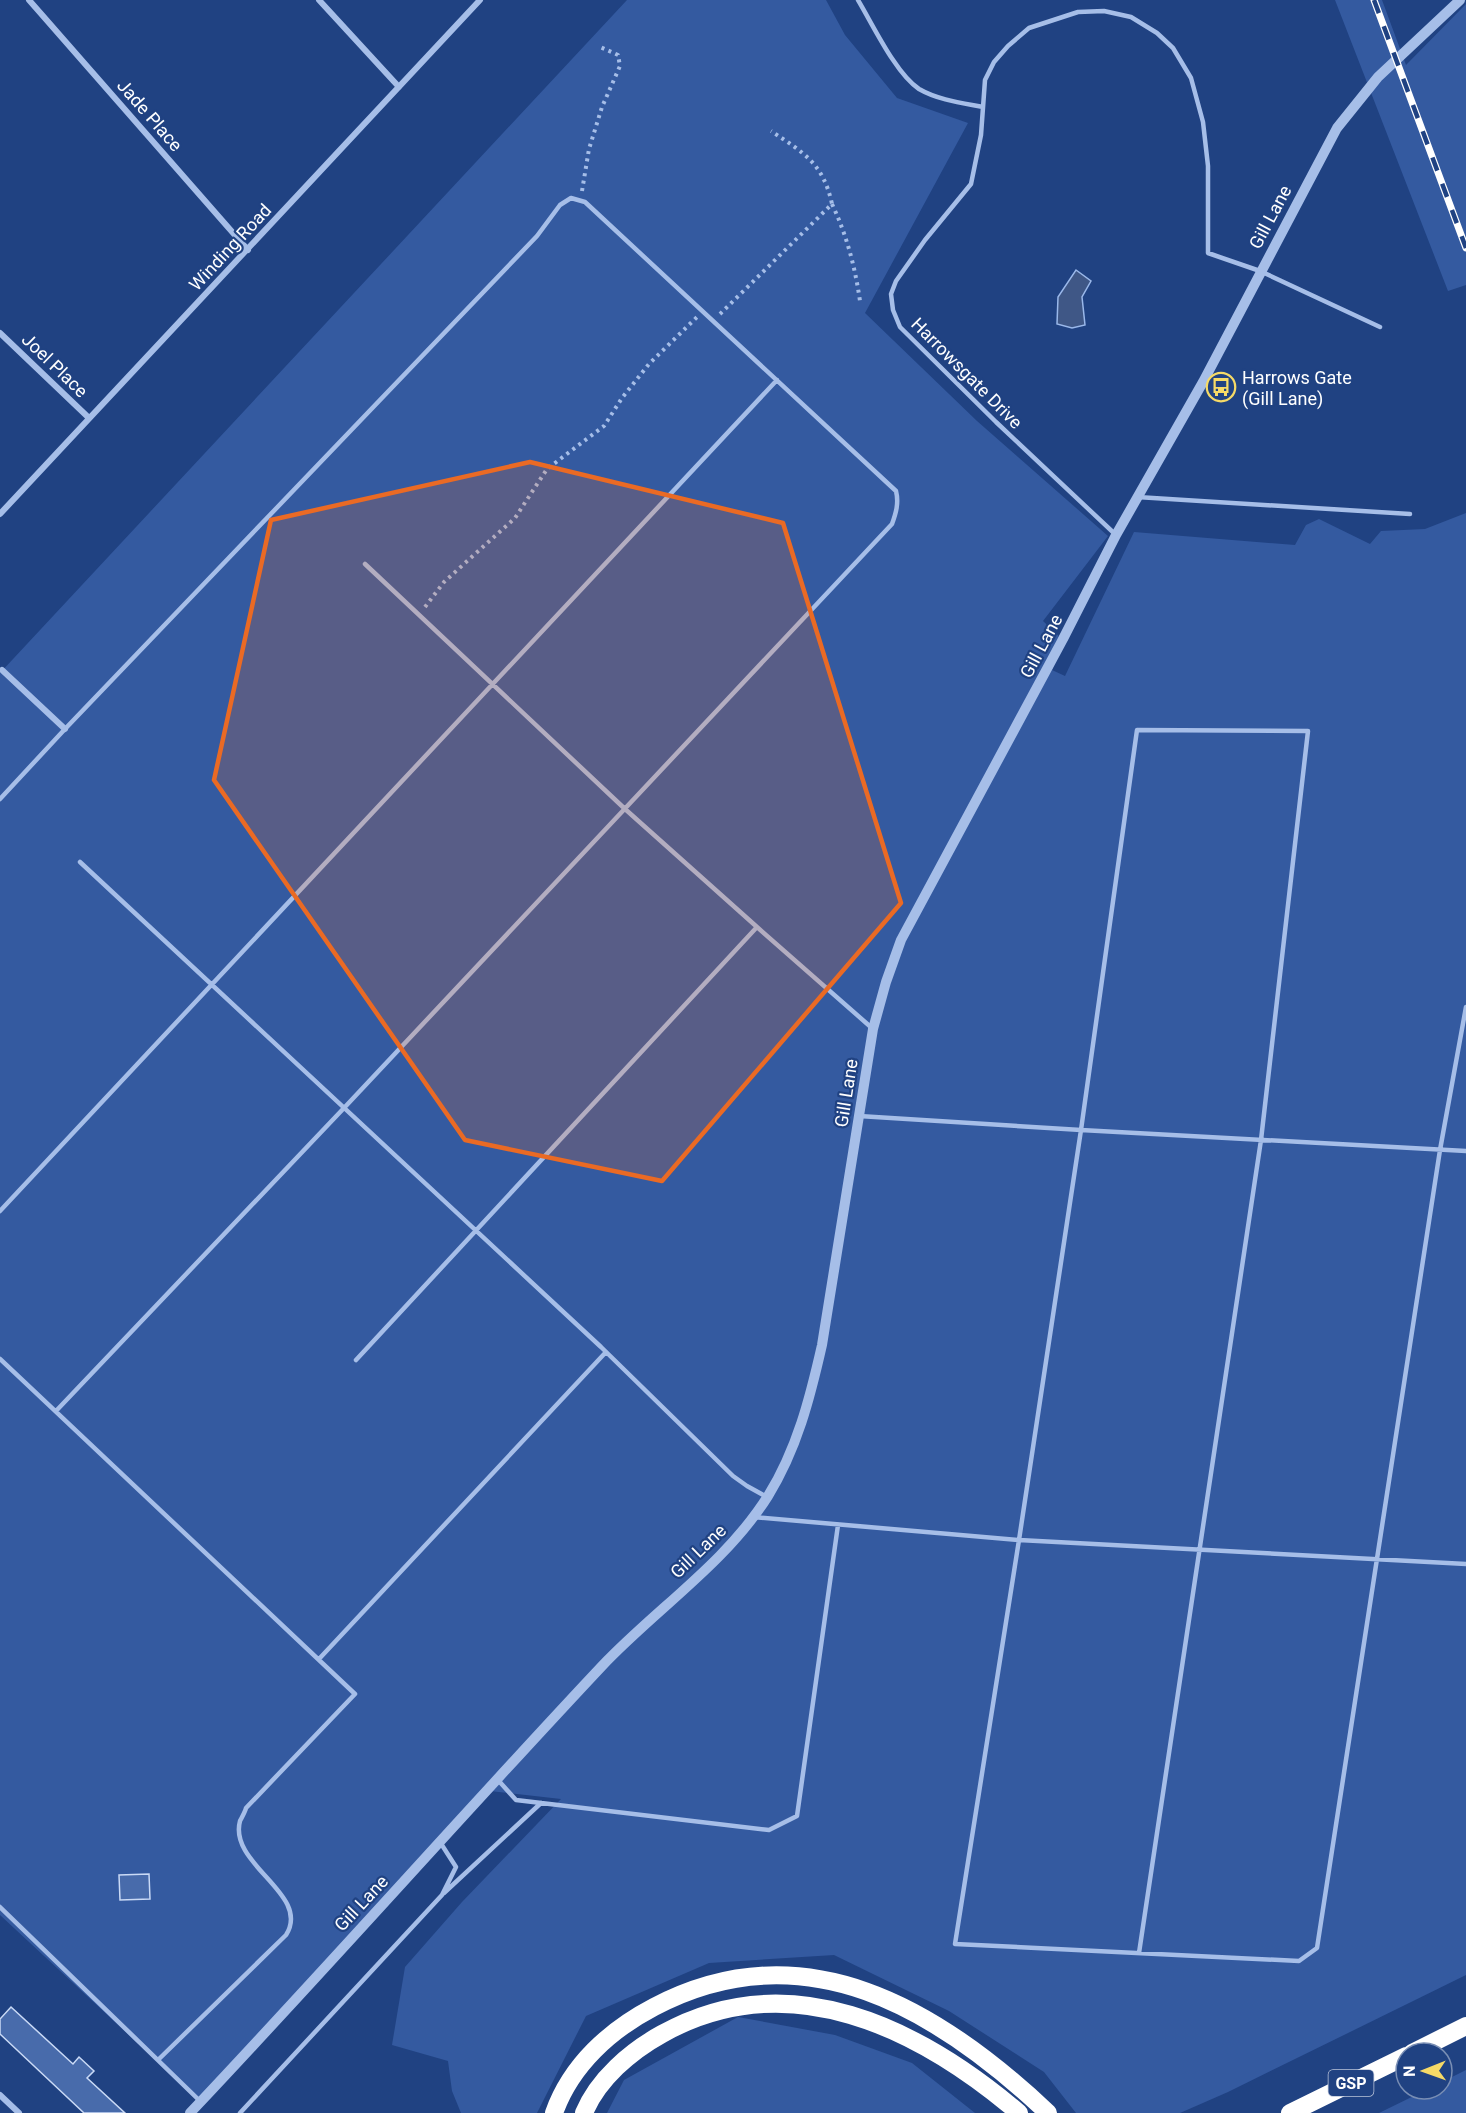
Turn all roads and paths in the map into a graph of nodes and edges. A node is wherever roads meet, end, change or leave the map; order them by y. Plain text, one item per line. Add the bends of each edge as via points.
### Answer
1 (29, 0) edge
2 (320, 0) edge
3 (480, 0) edge
4 (858, 0) edge
5 (1460, 0) edge
6 (597, 46) dead end
7 (399, 87) junction
8 (983, 107) junction
9 (771, 131) dead end
10 (580, 201) junction
11 (832, 204) junction
12 (248, 250) junction
13 (1260, 271) junction
14 (860, 301) dead end
15 (703, 312) junction
16 (713, 321) junction
17 (1380, 327) dead end
18 (0, 333) edge
19 (777, 380) junction
20 (89, 418) junction
21 (1137, 497) junction
22 (0, 514) edge
23 (1410, 514) dead end
24 (1116, 535) junction
25 (365, 564) dead end
26 (419, 615) junction
27 (2, 670) dead end
28 (492, 683) junction
29 (64, 729) junction
30 (0, 799) edge
31 (625, 808) junction
32 (80, 862) dead end
33 (757, 927) junction
34 (211, 984) junction
35 (1466, 1007) edge
36 (873, 1029) junction
37 (344, 1108) junction
38 (859, 1116) junction
39 (1081, 1130) junction
40 (1261, 1140) junction
41 (1440, 1150) junction
42 (1466, 1151) edge
43 (0, 1211) edge
44 (476, 1231) junction
45 (606, 1353) junction
46 (0, 1359) edge
47 (356, 1360) dead end
48 (56, 1411) junction
49 (767, 1497) junction
50 (753, 1517) junction
51 (838, 1525) junction
52 (1019, 1540) junction
53 (1200, 1550) junction
54 (1378, 1560) junction
55 (1466, 1564) edge
56 (319, 1659) junction
57 (497, 1779) junction
58 (541, 1803) junction
59 (440, 1842) junction
60 (442, 1895) junction
61 (0, 1907) edge
62 (1139, 1953) junction
63 (1466, 2026) edge
64 (1436, 2041) edge
65 (158, 2060) junction
66 (1394, 2062) edge
67 (0, 2095) edge
68 (201, 2102) junction
69 (19, 2113) edge
70 (190, 2113) edge
71 (240, 2113) edge
72 (554, 2113) edge
73 (584, 2113) edge
74 (1019, 2113) edge
75 (1048, 2113) edge
76 (1290, 2113) edge

1 - 12 street, Jade Place
2 - 7 street
3 - 7 street, Winding Road
4 - 8 lane via 903,75 919,89
5 - 13 street, Gill Lane via 1378,77 1337,128
6 - 10 path via 618,55 620,66 589,149
7 - 12 street, Winding Road
8 - 13 lane, Harrowsgate Drive via 985,80 994,62 1029,28 1078,12 1131,16 1173,48 1191,78 1203,122 1208,166 1208,254
8 - 24 lane, Harrowsgate Drive via 971,184 896,281 891,294 893,310 900,327
9 - 11 path via 805,154 820,171
10 - 15 lane
10 - 29 lane via 571,198 560,205 537,236
11 - 14 path via 845,233
11 - 16 path
12 - 20 street, Winding Road
13 - 17 lane, Harrowsgate Drive
13 - 21 street, Gill Lane
15 - 16 lane
15 - 26 path via 649,364 604,426 547,468 514,518 444,582
16 - 19 lane
18 - 20 street, Joel Place
19 - 28 lane
19 - 31 lane via 896,491 897,512 892,524
20 - 22 street, Winding Road
21 - 23 lane
21 - 24 street, Gill Lane
24 - 36 street, Gill Lane via 906,930
25 - 26 lane
26 - 28 lane
27 - 29 street
28 - 31 lane
28 - 34 lane
29 - 30 lane
31 - 33 lane
31 - 37 lane
32 - 34 lane
33 - 36 lane
33 - 44 lane
34 - 37 lane
34 - 43 lane
35 - 41 lane
36 - 38 street, Gill Lane
37 - 44 lane
37 - 48 lane
38 - 39 lane
38 - 49 street, Gill Lane via 813,1386 788,1461
39 - 40 lane
39 - 40 lane via 1137,730 1308,731
39 - 52 lane
40 - 41 lane
40 - 53 lane
41 - 42 lane
41 - 54 lane
44 - 45 lane
44 - 47 lane
45 - 49 lane via 733,1476
45 - 56 lane
46 - 48 lane
48 - 56 lane
49 - 50 street, Gill Lane
50 - 51 lane
50 - 57 street, Gill Lane via 720,1555 604,1664
51 - 52 lane
51 - 58 lane via 797,1816 769,1830
52 - 53 lane
52 - 62 lane via 955,1944
53 - 54 lane
53 - 62 lane
54 - 55 lane
54 - 62 lane via 1317,1948 1299,1961
56 - 65 lane via 355,1694 246,1808 240,1822 248,1855 285,1900 292,1926
57 - 58 lane via 516,1800
57 - 59 street, Gill Lane
58 - 60 lane
59 - 60 lane via 456,1867
59 - 68 street, Gill Lane
60 - 71 lane
61 - 65 lane
63 - 64 highway
65 - 68 lane
66 - 76 highway, GSP
67 - 69 street
68 - 70 street, Gill Lane
72 - 75 highway via 575,2071 628,2023 686,1991 752,1976 784,1974 851,1985 940,2026
73 - 74 highway via 602,2083 656,2037 708,2013 765,2003 810,2005 866,2020 911,2039 984,2084

